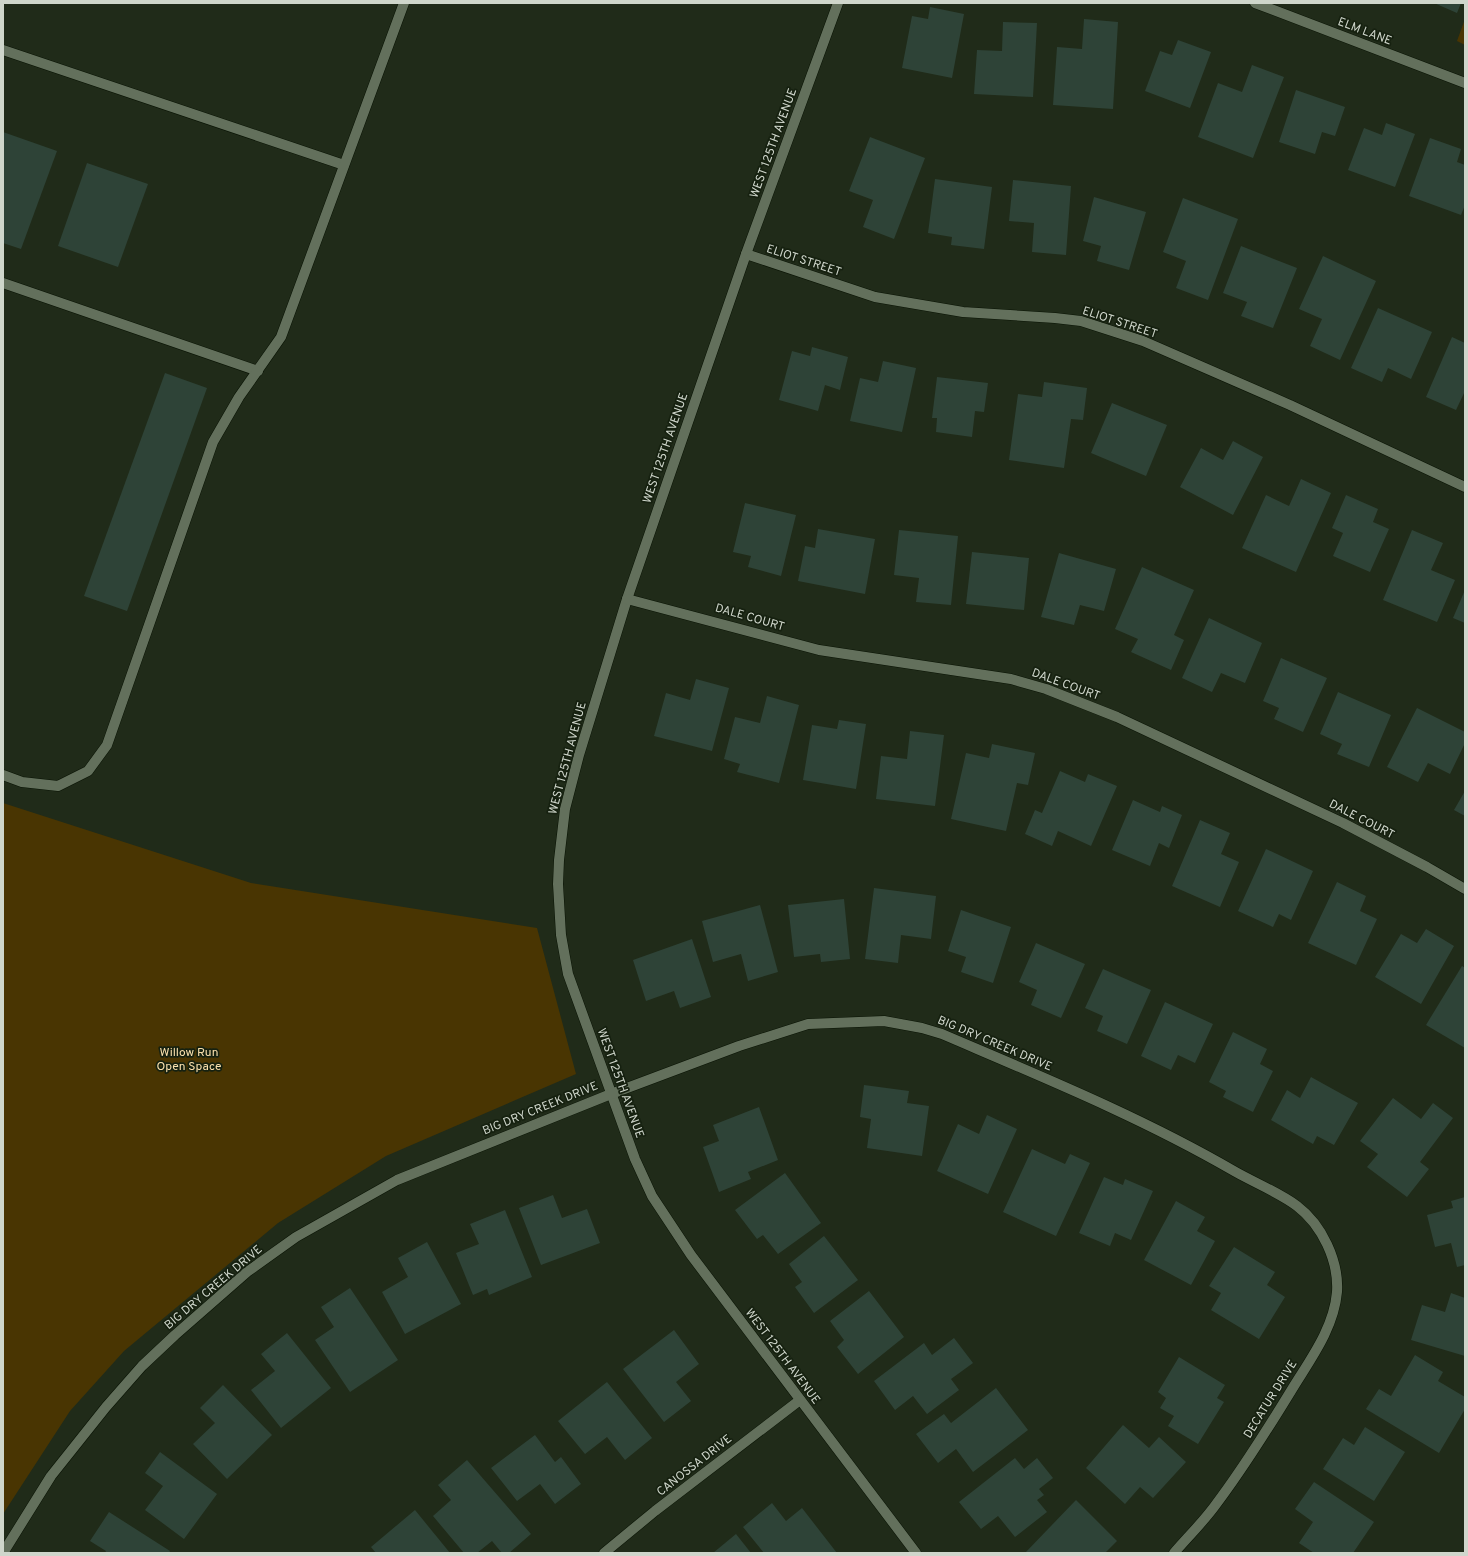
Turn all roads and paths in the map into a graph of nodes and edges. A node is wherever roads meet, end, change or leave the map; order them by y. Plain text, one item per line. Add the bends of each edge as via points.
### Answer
1 (404, 3) edge
2 (838, 3) edge
3 (1255, 3) edge
4 (3, 50) edge
5 (1465, 84) edge
6 (344, 165) junction
7 (746, 254) junction
8 (3, 283) edge
9 (258, 371) junction
10 (1465, 487) edge
11 (627, 599) junction
12 (3, 775) edge
13 (1465, 889) edge
14 (611, 1094) junction
15 (1324, 1240) joint
16 (800, 1400) junction
17 (3, 1553) edge
18 (604, 1553) edge
19 (916, 1553) edge
20 (1174, 1553) edge

1 - 6 street
2 - 7 street, WEST 125TH AVENUE
3 - 5 street, ELM LANE
4 - 6 street
6 - 9 street via 281,337
7 - 10 street, ELIOT STREET via 874,297 963,312 1081,321 1129,337 1290,405
7 - 11 street, WEST 125TH AVENUE
8 - 9 street
9 - 12 street via 239,397 213,442 107,745 88,771 58,786 22,782
11 - 13 street, DALE COURT via 820,650 1011,679 1046,689 1117,717 1336,820
11 - 14 street, WEST 125TH AVENUE via 565,809 559,866 561,934 568,974
14 - 15 street, BIG DRY CREEK DRIVE via 740,1046 808,1024 884,1021 922,1028 942,1034 1058,1084 1217,1161 1298,1207 1318,1229
14 - 16 street, WEST 125TH AVENUE via 652,1196 691,1255
14 - 17 street, BIG DRY CREEK DRIVE via 397,1180 296,1237 247,1272 142,1366 106,1407 51,1476
15 - 20 street, DECATUR DRIVE via 1334,1265 1337,1290 1333,1316 1321,1342 1277,1415 1213,1508
16 - 18 street, CANOSSA DRIVE
16 - 19 street, WEST 125TH AVENUE

